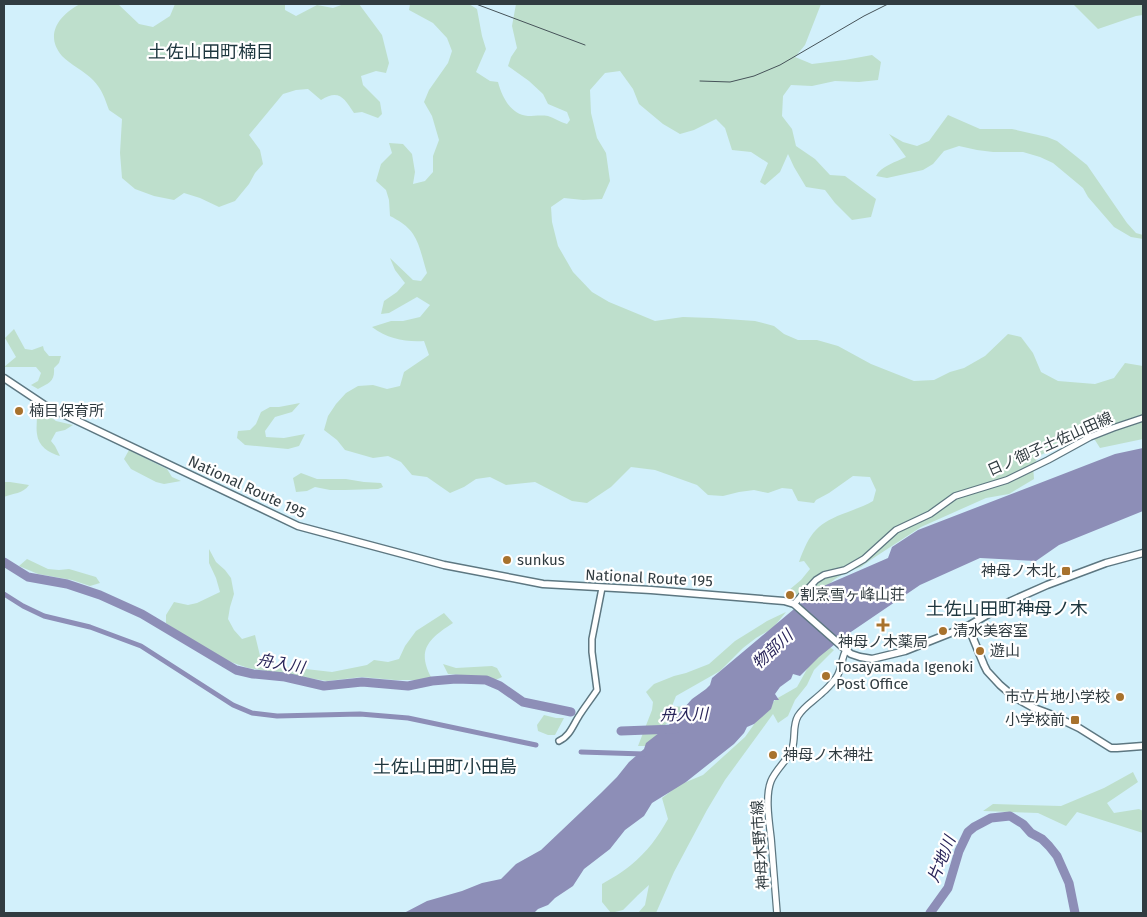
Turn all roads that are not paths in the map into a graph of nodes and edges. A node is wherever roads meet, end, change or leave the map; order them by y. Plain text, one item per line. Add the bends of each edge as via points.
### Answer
1 (4, 378) edge
2 (1143, 418) edge
3 (1143, 553) edge
4 (602, 588) junction
5 (796, 606) junction
6 (968, 626) junction
7 (844, 648) junction
8 (559, 741) dead end
9 (1143, 746) edge
10 (777, 913) edge

1 - 4 main road, National Route 195 via 46,406 298,526 482,573 543,584
2 - 5 main road, 日ノ御子土佐山田線 via 1090,438 1007,480 955,496 930,514 896,530 845,570 816,580
3 - 6 main road, National Route 195 via 1047,585
4 - 5 main road, National Route 195 via 770,599
4 - 8 street via 592,638 597,690 574,727
5 - 7 main road, National Route 195
6 - 7 main road, National Route 195 via 905,651 872,659 860,658
6 - 9 main road via 987,671 1014,698 1079,728 1111,748
7 - 10 main road, 神母木野市線 via 837,676 798,716 794,744 769,790

